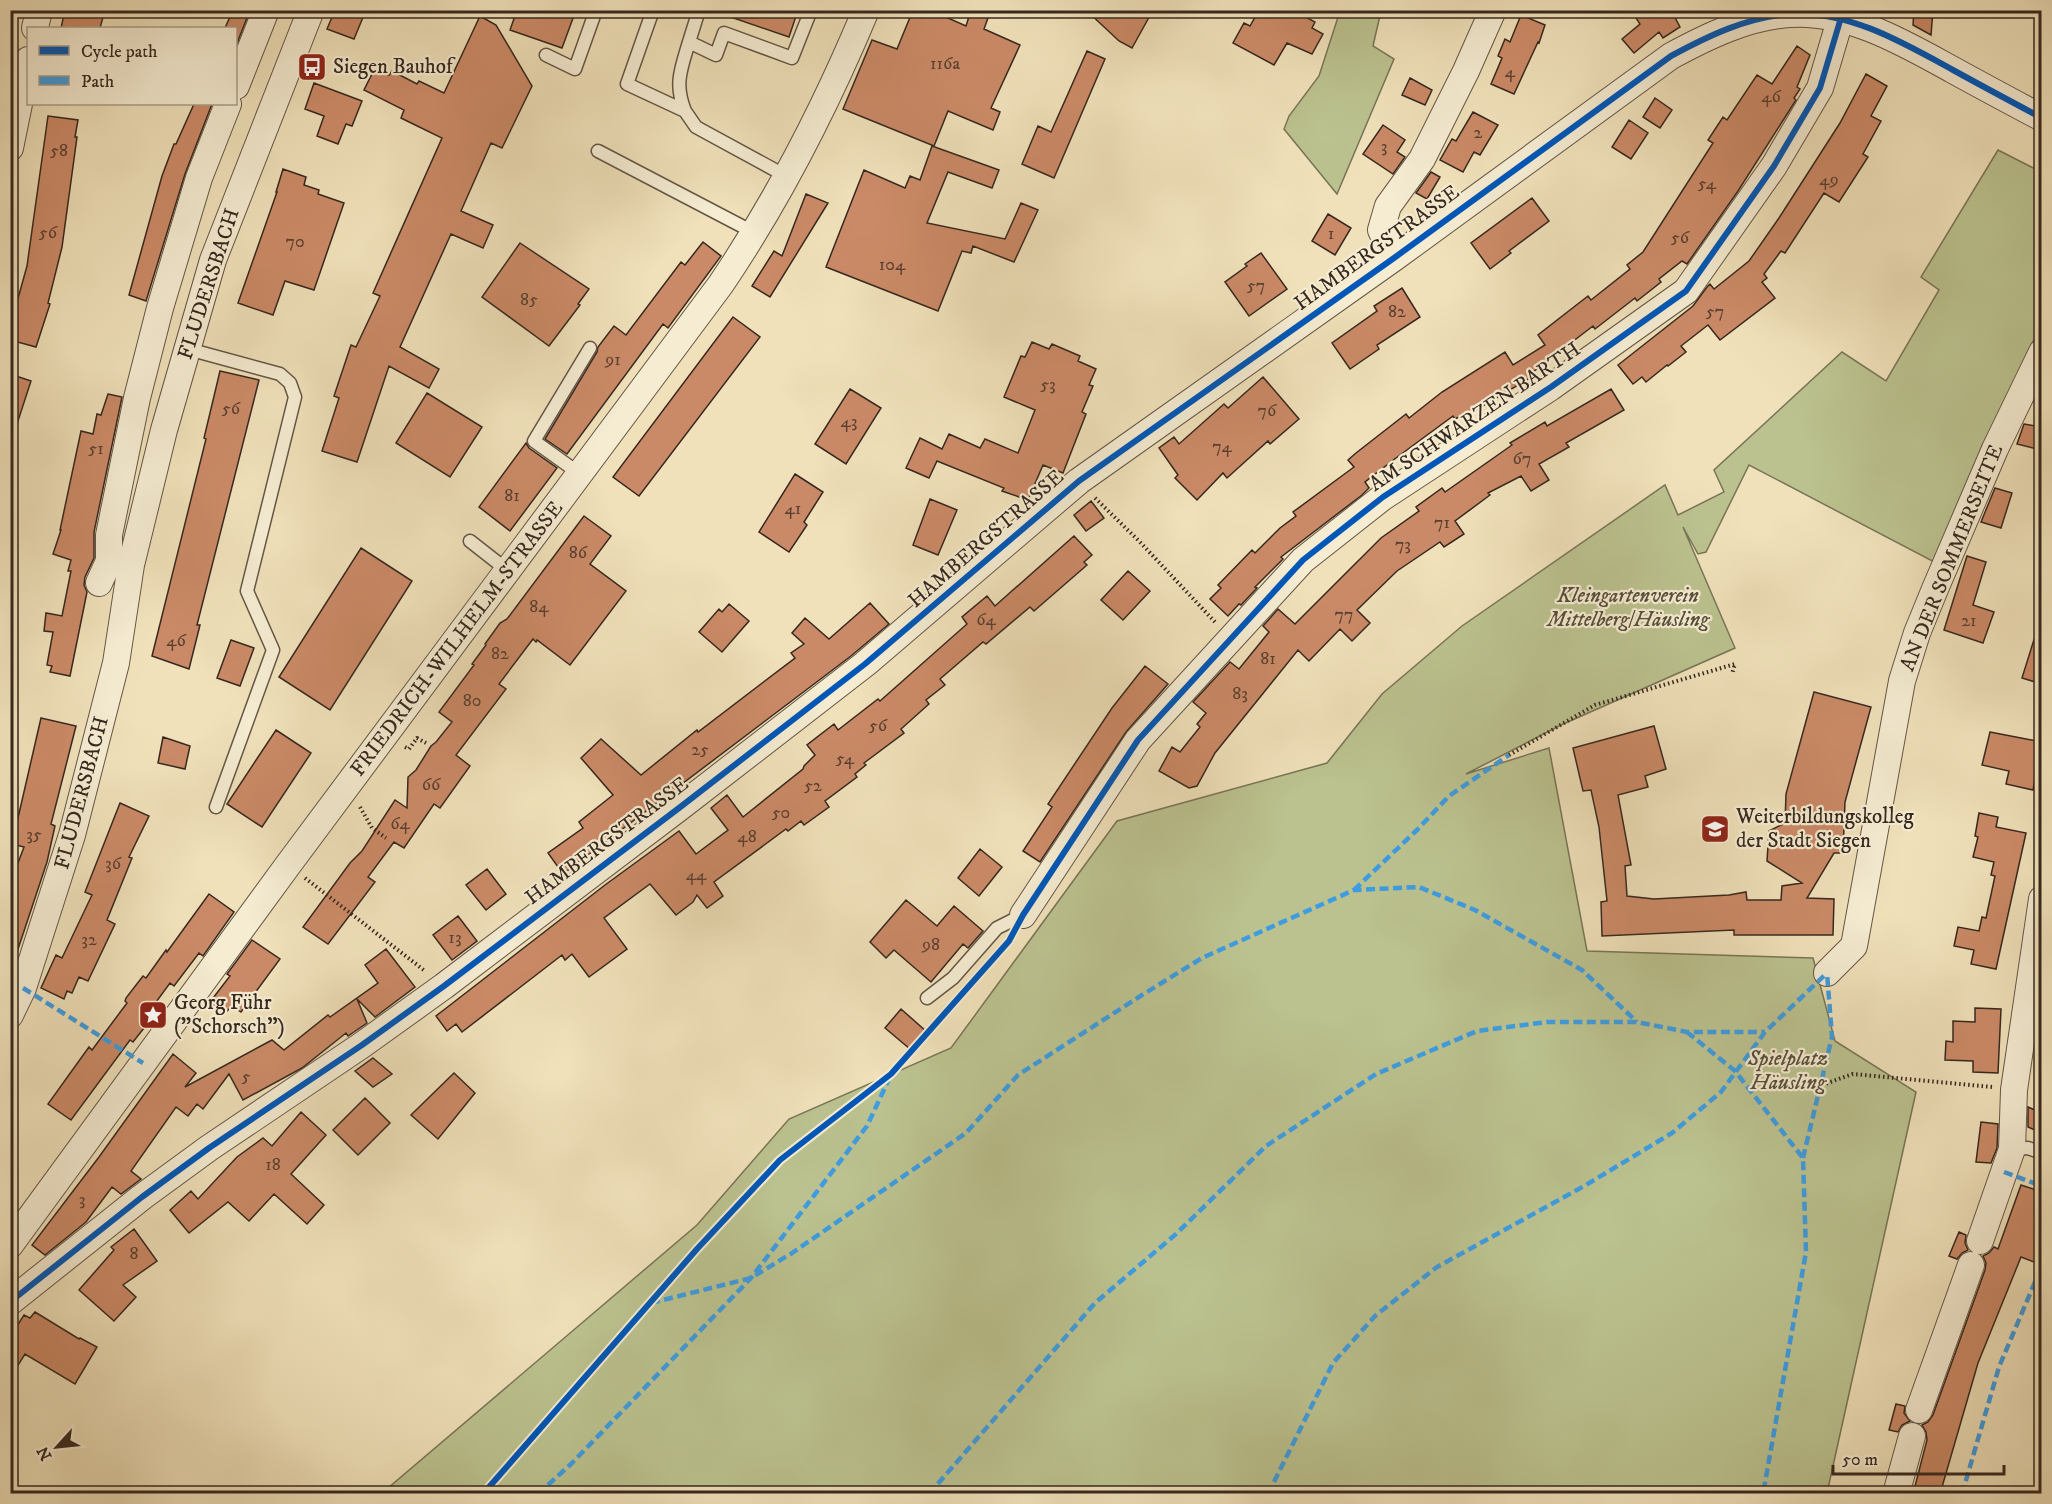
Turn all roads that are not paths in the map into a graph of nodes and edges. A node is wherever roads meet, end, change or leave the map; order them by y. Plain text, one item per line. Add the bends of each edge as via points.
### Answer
1 (39, 10) edge
2 (266, 10) edge
3 (311, 10) edge
4 (596, 10) edge
5 (653, 10) edge
6 (699, 10) edge
7 (811, 10) edge
8 (866, 10) edge
9 (1493, 10) edge
10 (1842, 15) edge
11 (35, 27) edge
12 (689, 42) junction
13 (546, 55) dead end
14 (27, 65) edge
15 (237, 83) edge
16 (228, 105) edge
17 (685, 111) junction
18 (2042, 118) edge
19 (10, 148) edge
20 (598, 151) dead end
21 (786, 176) junction
22 (755, 234) junction
23 (1394, 258) junction
24 (590, 348) dead end
25 (188, 349) junction
26 (2042, 352) edge
27 (580, 474) junction
28 (470, 541) dead end
29 (113, 570) junction
30 (507, 570) junction
31 (216, 807) dead end
32 (2042, 899) edge
33 (1023, 915) joint
34 (1827, 973) dead end
35 (927, 998) dead end
36 (10, 1015) edge
37 (2012, 1149) junction
38 (2042, 1153) edge
39 (1980, 1241) dead end
40 (10, 1245) edge
41 (1971, 1265) dead end
42 (10, 1302) edge
43 (1919, 1410) dead end
44 (1912, 1436) dead end
45 (1896, 1494) edge

1 - 11 street
2 - 15 street
3 - 25 street, FLUDERSBACH via 213,260
4 - 13 lane via 575,69
5 - 17 lane via 627,84
6 - 12 lane
7 - 12 lane via 792,58 724,33 716,55
8 - 21 street, FRIEDRICH-WILHELM-STRASSE via 841,69
9 - 23 street via 1422,159 1388,206 1381,230
10 - 18 street, HAMBERGSTRASSE via 1898,40
10 - 23 street, HAMBERGSTRASSE via 1792,14 1739,24 1704,38 1671,56
10 - 33 street, AM SCHWARZEN BARTH via 1820,88 1774,166 1686,291 1551,387 1383,497 1303,560 1138,740
12 - 17 lane via 679,75 679,96
14 - 19 street
16 - 29 street, FLUDERSBACH via 199,178 137,398 109,535
17 - 21 lane via 696,127
20 - 22 lane
21 - 22 street, FRIEDRICH-WILHELM-STRASSE
22 - 27 street, FRIEDRICH-WILHELM-STRASSE
23 - 42 street, HAMBERGSTRASSE via 1079,480 865,664 444,986 151,1190
24 - 27 lane via 534,441
25 - 29 street, FLUDERSBACH via 164,430
25 - 31 lane via 280,374 290,383 295,397 247,591 273,650
26 - 34 street, AN DER SOMMERSEITE via 1995,449 1917,633 1902,681 1854,946
27 - 30 street, FRIEDRICH-WILHELM-STRASSE
28 - 30 lane
29 - 36 street, FLUDERSBACH via 116,663 72,835 23,988
30 - 40 street, FRIEDRICH-WILHELM-STRASSE
32 - 37 street via 2014,1090
33 - 35 lane via 997,928 953,978
37 - 38 lane via 2028,1148
37 - 39 street
41 - 43 street
44 - 45 street

